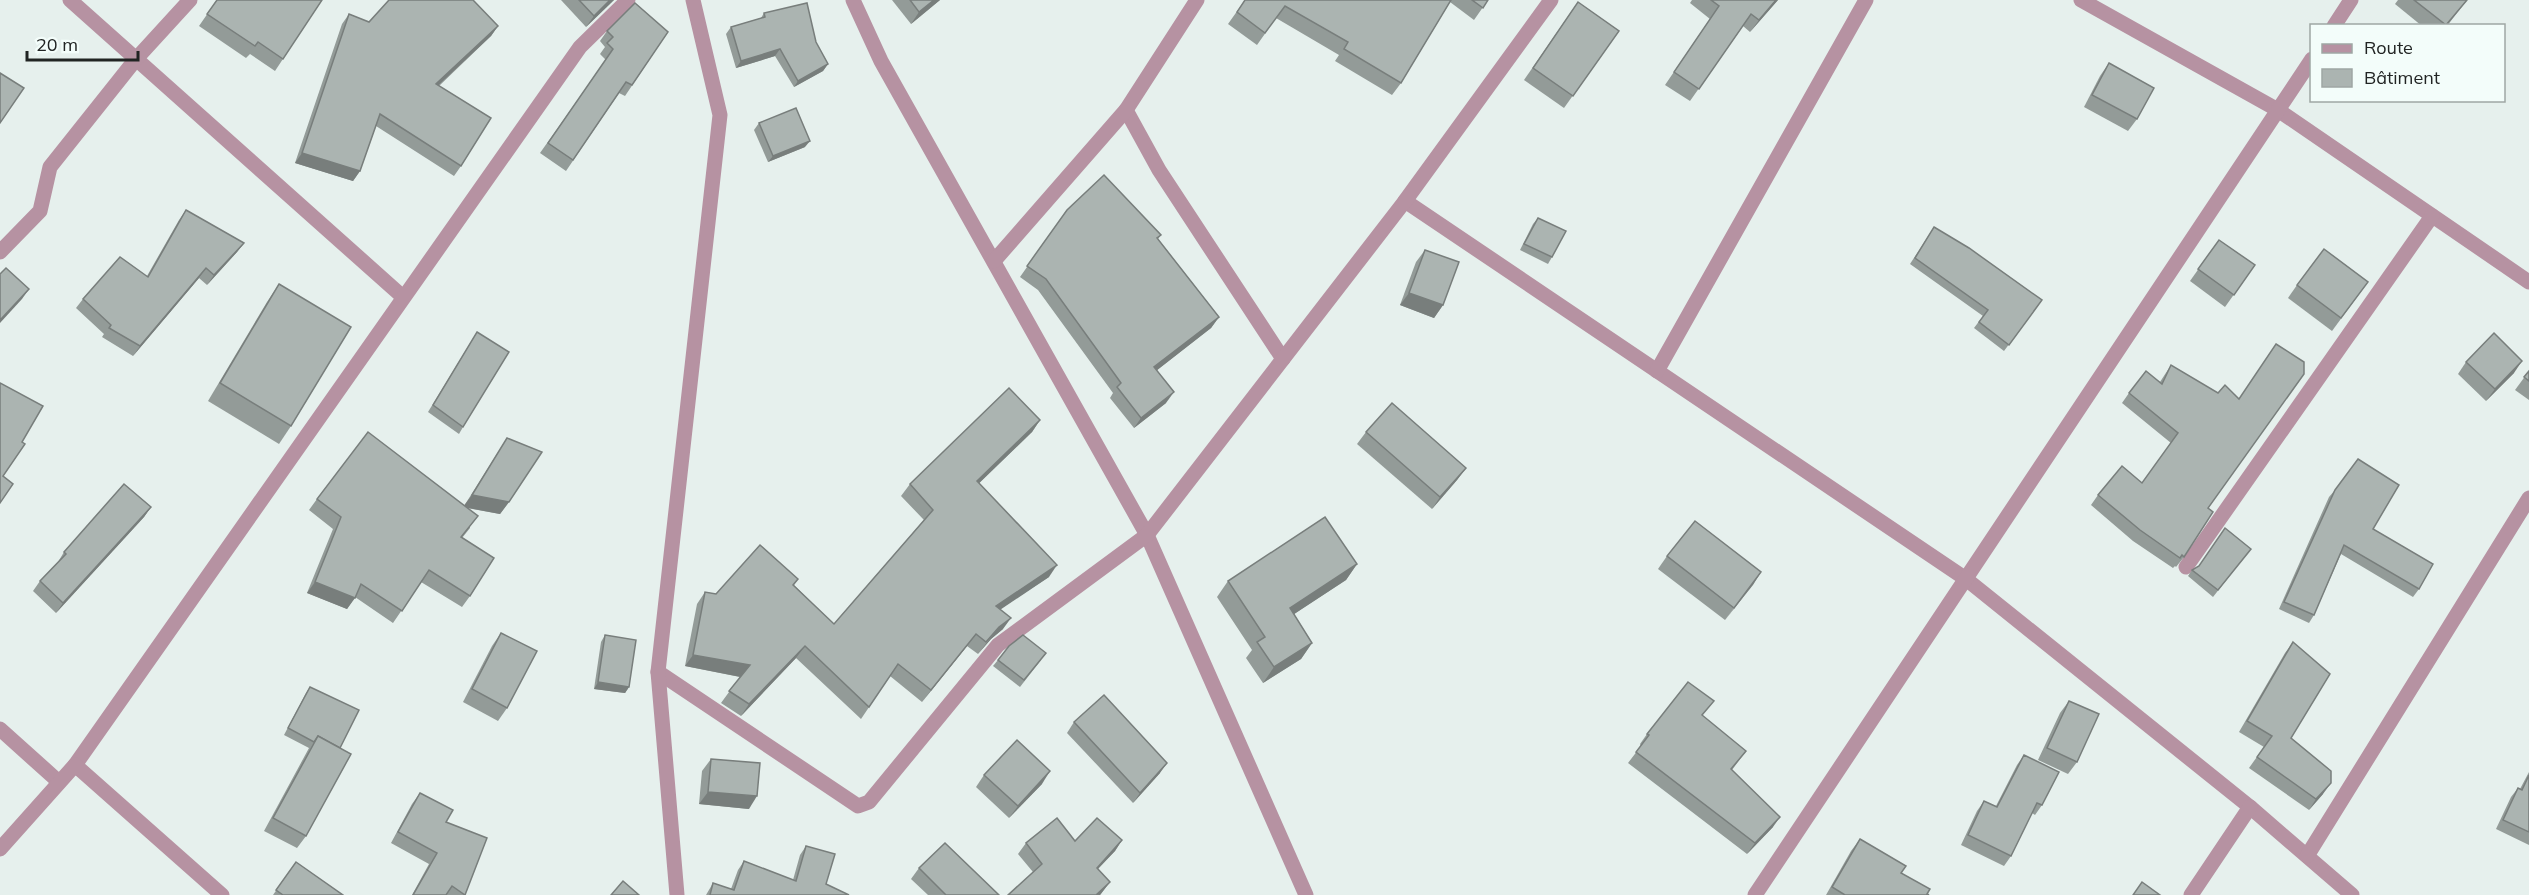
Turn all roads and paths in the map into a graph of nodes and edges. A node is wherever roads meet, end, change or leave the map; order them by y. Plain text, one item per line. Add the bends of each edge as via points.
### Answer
1 (70, 0) edge
2 (190, 0) edge
3 (628, 0) edge
4 (693, 0) edge
5 (853, 0) edge
6 (1197, 0) edge
7 (1551, 0) edge
8 (1866, 0) edge
9 (2081, 0) edge
10 (2351, 0) edge
11 (2335, 24) edge
12 (136, 59) junction
13 (2310, 62) edge
14 (1126, 110) junction
15 (2277, 110) junction
16 (1405, 201) junction
17 (2432, 216) junction
18 (0, 252) edge
19 (994, 261) junction
20 (2529, 282) edge
21 (404, 297) junction
22 (1282, 358) junction
23 (1657, 371) junction
24 (2529, 498) edge
25 (1147, 535) junction
26 (2186, 567) edge
27 (1965, 579) junction
28 (658, 672) junction
29 (0, 729) edge
30 (75, 765) junction
31 (59, 782) junction
32 (2250, 807) junction
33 (0, 849) edge
34 (2307, 856) junction
35 (222, 895) edge
36 (677, 895) edge
37 (1306, 895) edge
38 (1755, 895) edge
39 (2191, 895) edge
40 (2352, 895) edge

1 - 12 street
2 - 12 street
3 - 21 street via 580,47
4 - 28 street via 720,115
5 - 19 street via 881,61
6 - 14 street
7 - 16 street
8 - 23 street
9 - 15 street
10 - 11 street
12 - 18 street via 50,167 40,211
12 - 21 street
13 - 15 street
14 - 19 street
14 - 22 street via 1159,170
15 - 17 street
15 - 27 street
16 - 22 street
16 - 23 street
17 - 20 street
17 - 26 street
19 - 25 street
21 - 30 street
22 - 25 street
23 - 27 street
24 - 34 street
25 - 28 street via 998,645 869,802 858,806
25 - 37 street
27 - 32 street
27 - 38 street
28 - 36 street
29 - 31 street
30 - 31 street
30 - 35 street
31 - 33 street
32 - 34 street
32 - 39 street
34 - 40 street

